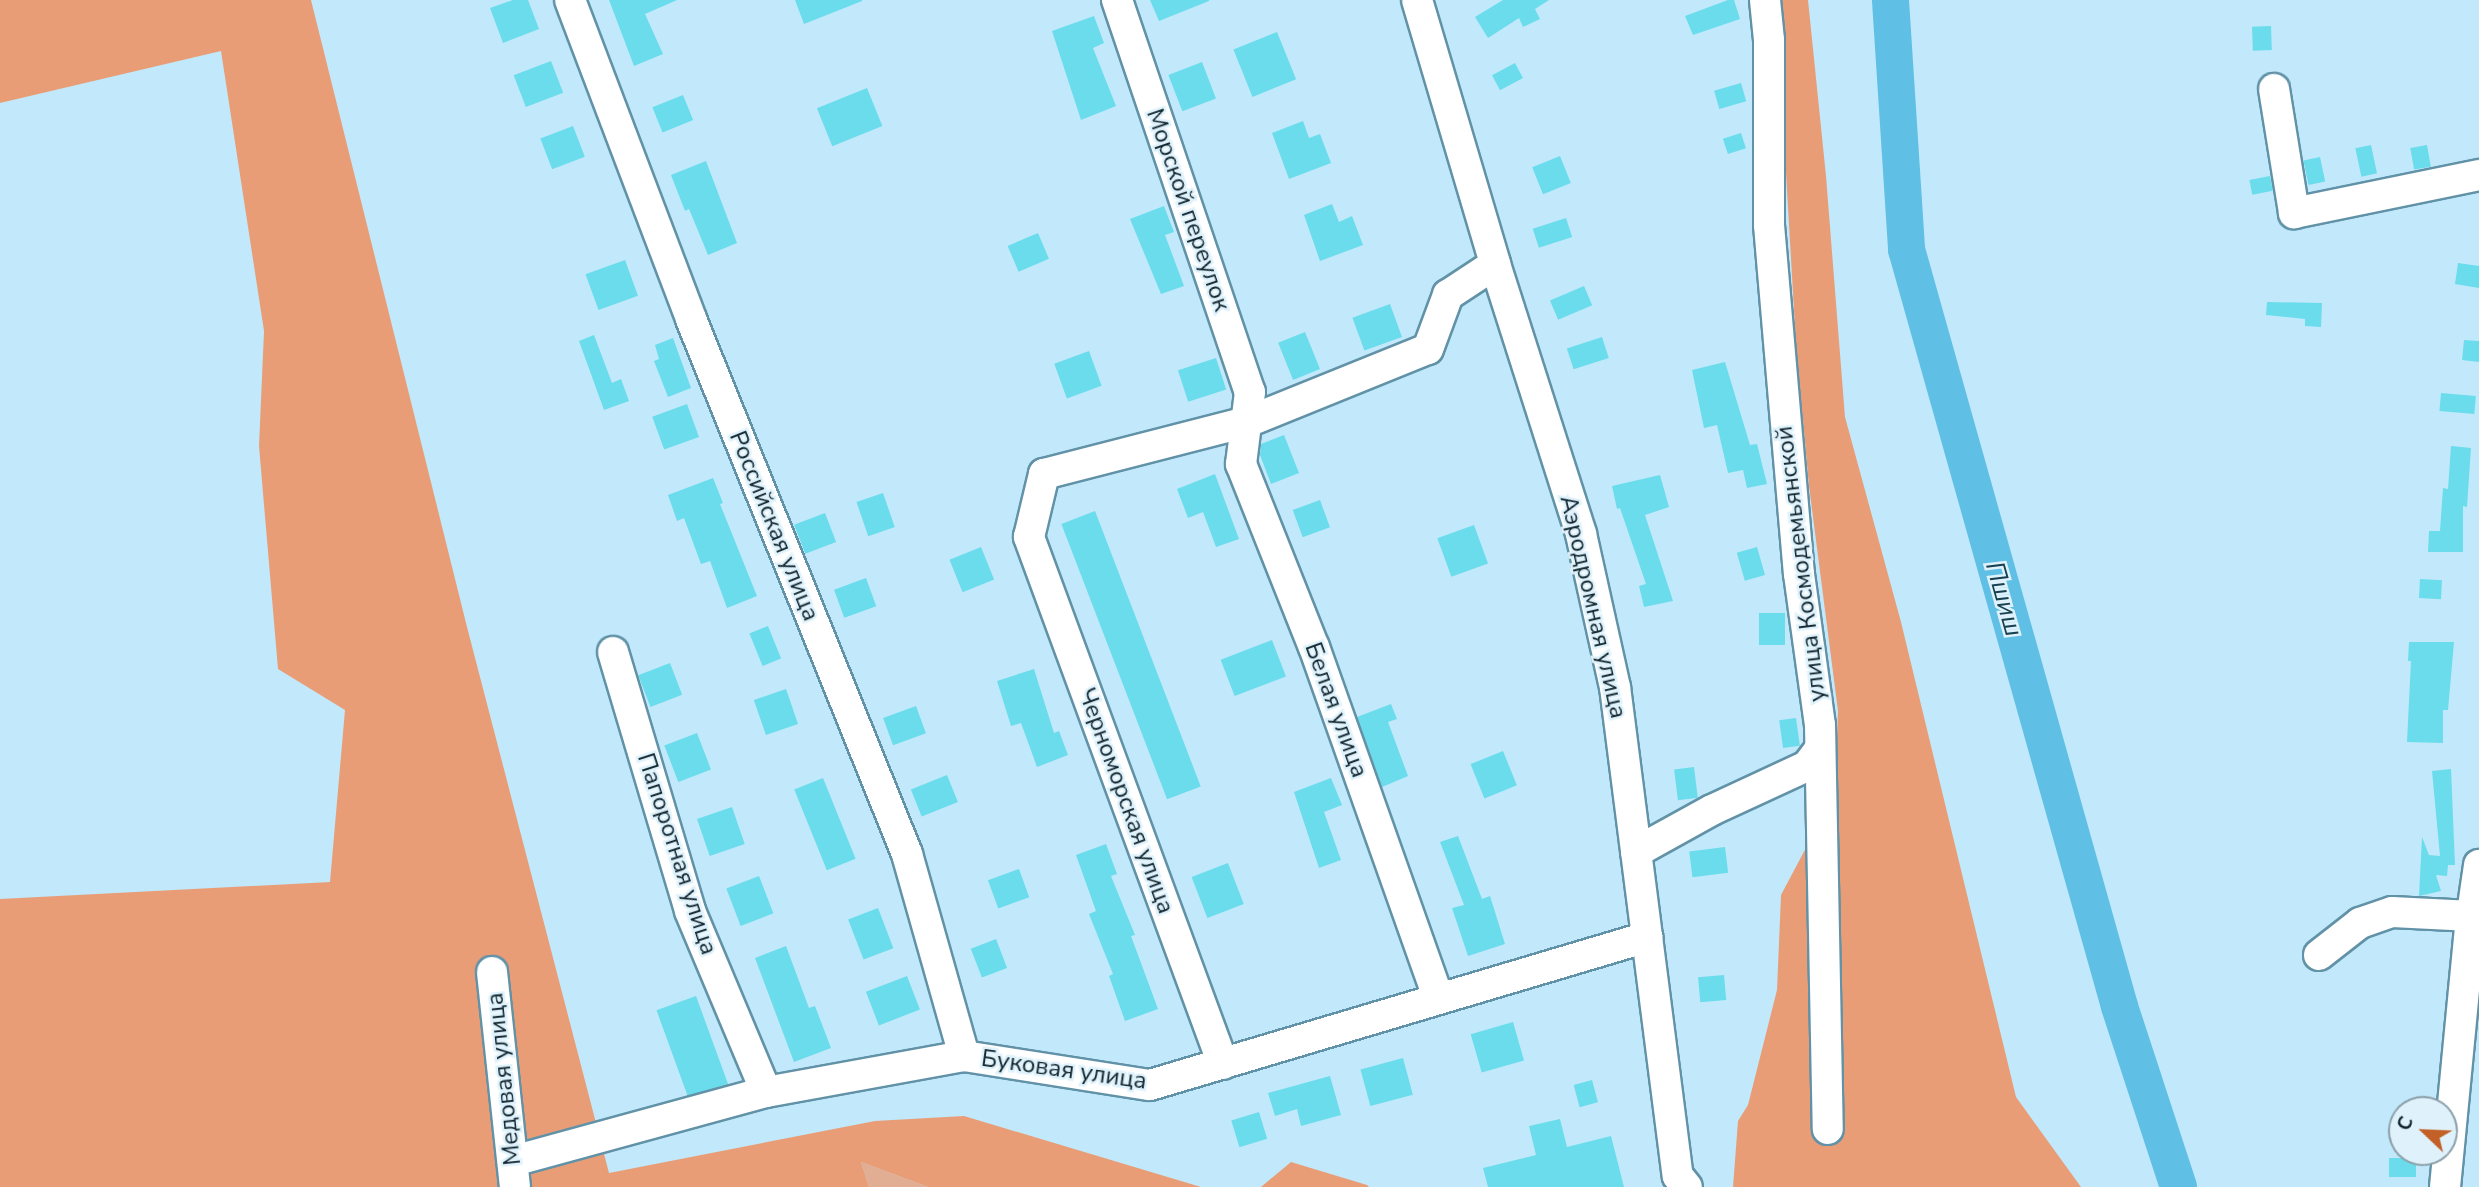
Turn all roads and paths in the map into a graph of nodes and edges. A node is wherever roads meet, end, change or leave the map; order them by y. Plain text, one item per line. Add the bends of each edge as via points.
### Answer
1 (570, 0) edge
2 (1116, 0) edge
3 (1417, 0) edge
4 (1765, 0) edge
5 (2274, 89) dead end
6 (2479, 175) edge
7 (1495, 264) junction
8 (1247, 422) junction
9 (613, 652) dead end
10 (1820, 749) junction
11 (1636, 852) junction
12 (2479, 865) edge
13 (2472, 916) junction
14 (1647, 937) junction
15 (2319, 955) dead end
16 (492, 972) dead end
17 (1438, 998) junction
18 (964, 1056) junction
19 (1223, 1064) junction
20 (766, 1092) junction
21 (1828, 1129) dead end
22 (514, 1174) edge
23 (1687, 1187) edge
24 (2445, 1187) edge

1 - 18 street, Российская улица via 691,319 906,854
2 - 8 street, Морской переулок via 1250,392
3 - 7 street, Аэродромная улица
4 - 10 street, улица Космодемьянской via 1769,225 1784,416
5 - 6 street via 2294,213
7 - 8 street via 1448,295 1428,349
7 - 11 street, Аэродромная улица via 1581,534 1615,687
8 - 17 street, Белая улица via 1241,464 1314,647
8 - 19 street, Черноморская улица via 1044,474 1029,537
9 - 20 street, Папоротная улица via 690,911
10 - 11 street via 1807,766
10 - 21 street, улица Космодемьянской
11 - 14 street, Аэродромная улица
12 - 13 street
13 - 15 street via 2392,912 2360,923
13 - 24 street
14 - 17 street, Буковая улица
14 - 23 street, Аэродромная улица via 1678,1176
16 - 22 street, Медовая улица
17 - 19 street, Буковая улица
18 - 19 street, Буковая улица via 1150,1086
18 - 20 street, Буковая улица
20 - 22 street, Буковая улица

